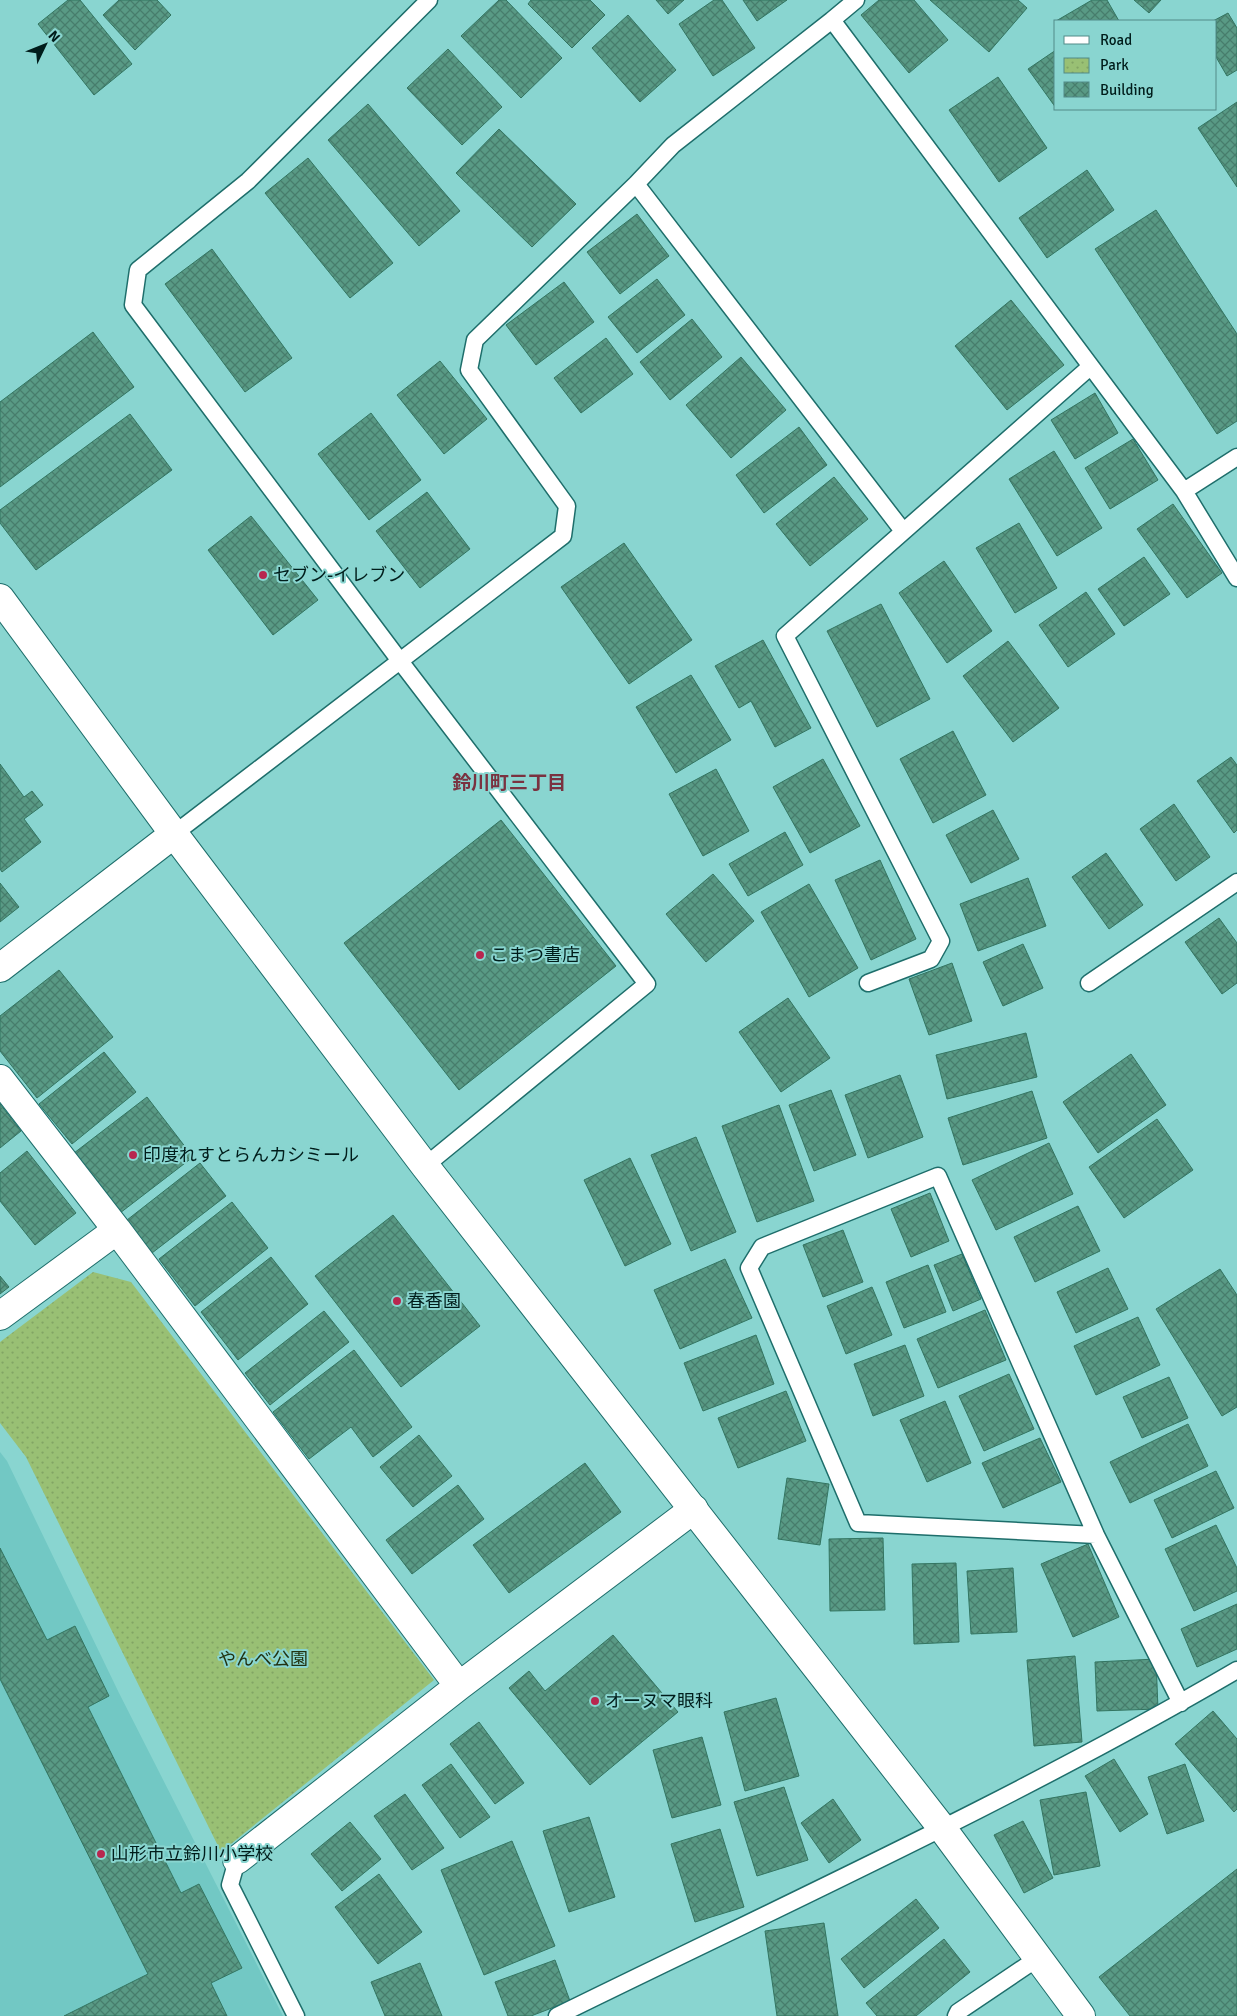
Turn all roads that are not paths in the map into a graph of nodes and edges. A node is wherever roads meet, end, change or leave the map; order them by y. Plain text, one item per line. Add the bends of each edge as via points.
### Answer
1 (429, 0) edge
2 (856, 0) edge
3 (832, 20) junction
4 (636, 184) junction
5 (1090, 367) junction
6 (1237, 457) edge
7 (1184, 491) junction
8 (903, 531) junction
9 (1237, 578) edge
10 (0, 598) edge
11 (400, 661) junction
12 (174, 834) junction
13 (1237, 882) edge
14 (0, 968) edge
15 (868, 983) dead end
16 (1089, 983) dead end
17 (0, 1079) edge
18 (425, 1166) junction
19 (117, 1230) junction
20 (0, 1316) edge
21 (694, 1509) junction
22 (1096, 1534) junction
23 (1237, 1670) edge
24 (459, 1686) junction
25 (1181, 1703) junction
26 (942, 1828) junction
27 (236, 1860) joint
28 (1038, 1958) junction
29 (296, 2016) edge
30 (558, 2016) edge
31 (956, 2016) edge
32 (1081, 2016) edge

1 - 11 lane via 248,181 138,270 133,305
2 - 3 lane
3 - 4 lane via 673,145
3 - 5 lane
4 - 8 lane
4 - 11 lane via 475,340 469,370 567,506 563,536
5 - 7 lane
5 - 8 lane
6 - 7 lane
7 - 9 lane
8 - 15 lane via 785,636 940,941 931,959
10 - 12 street
11 - 12 lane
11 - 18 lane via 647,984
12 - 14 street
12 - 18 street
13 - 16 lane
17 - 19 street
18 - 21 street
19 - 20 street
19 - 24 street
21 - 24 street
21 - 26 street
22 - 22 lane via 858,1522 749,1268 762,1247 938,1176
22 - 25 lane
23 - 25 lane
24 - 27 street
25 - 26 lane
26 - 28 street
26 - 30 lane
27 - 29 lane via 230,1885
28 - 31 lane
28 - 32 street

